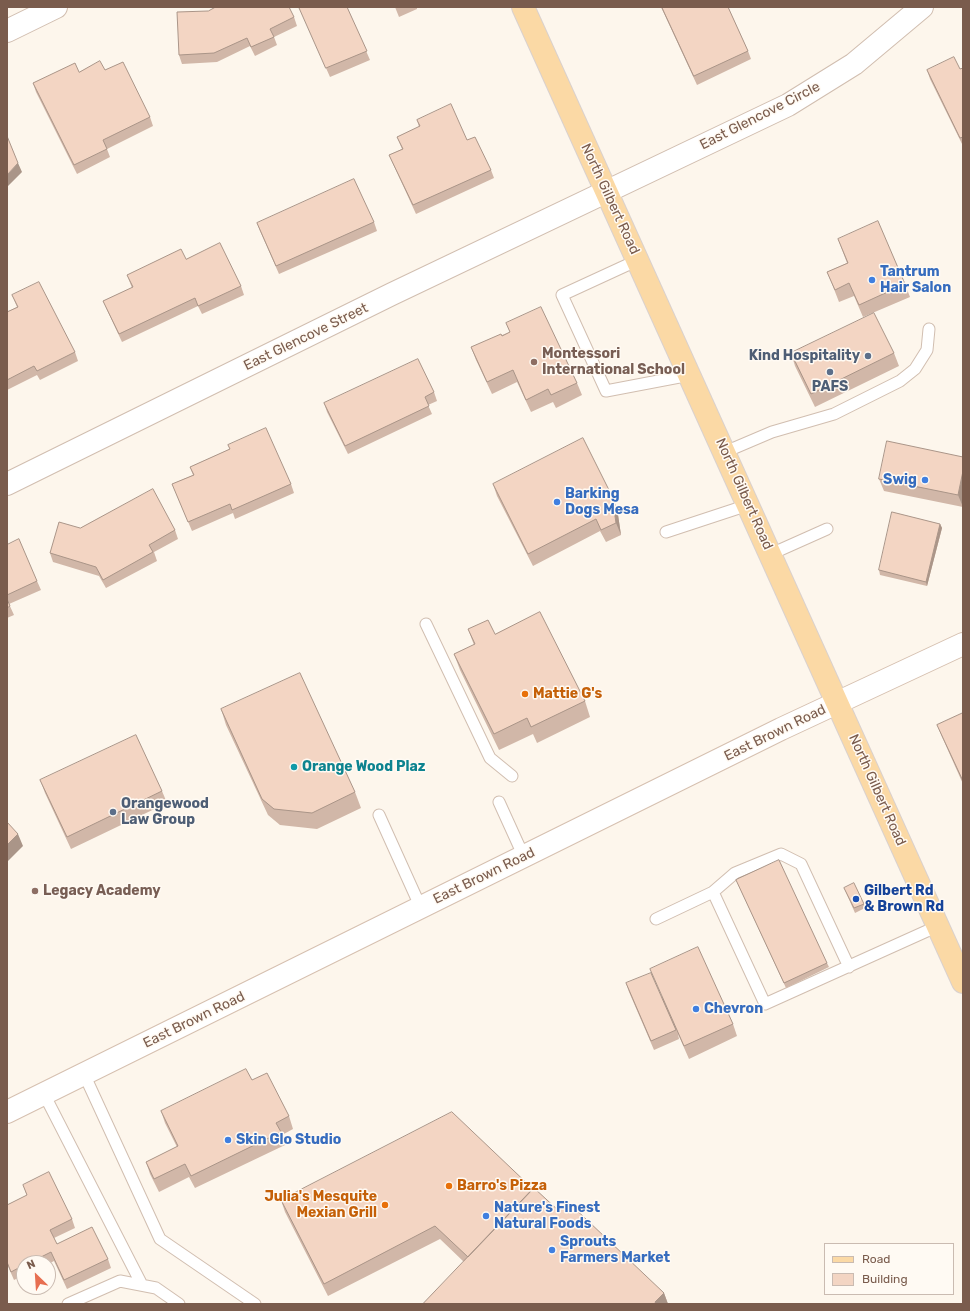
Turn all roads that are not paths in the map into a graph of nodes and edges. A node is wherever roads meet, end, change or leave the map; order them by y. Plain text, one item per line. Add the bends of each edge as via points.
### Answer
1 (56, 7) edge
2 (523, 7) edge
3 (922, 7) edge
4 (7, 31) edge
5 (606, 192) junction
6 (638, 260) junction
7 (929, 329) dead end
8 (690, 375) junction
9 (725, 452) junction
10 (7, 484) edge
11 (748, 505) junction
12 (827, 530) dead end
13 (666, 532) dead end
14 (771, 554) junction
15 (426, 624) dead end
16 (963, 644) edge
17 (837, 703) junction
18 (512, 776) dead end
19 (499, 802) dead end
20 (379, 815) dead end
21 (524, 857) junction
22 (713, 892) junction
23 (420, 908) junction
24 (656, 919) dead end
25 (938, 926) junction
26 (849, 967) junction
27 (963, 982) edge
28 (84, 1074) junction
29 (44, 1094) junction
30 (7, 1112) edge
31 (142, 1285) junction
32 (68, 1304) edge
33 (179, 1304) edge
34 (254, 1304) edge

1 - 4 street
2 - 5 main road, North Gilbert Road
3 - 5 street, East Glencove Circle via 854,64 810,93
5 - 6 main road, North Gilbert Road
5 - 10 street, East Glencove Street via 392,294
6 - 8 main road, North Gilbert Road
6 - 8 lane via 562,296 606,391
7 - 9 lane via 927,350 915,369 900,381 834,414 772,432
8 - 9 main road, North Gilbert Road
9 - 11 main road, North Gilbert Road
11 - 13 lane
11 - 14 main road, North Gilbert Road
12 - 14 lane
14 - 17 main road, North Gilbert Road
15 - 18 lane via 490,758
16 - 17 street, East Brown Road
17 - 21 street, East Brown Road
17 - 25 main road, North Gilbert Road
19 - 21 lane
20 - 23 lane
21 - 23 street, East Brown Road
22 - 24 lane
22 - 26 lane via 735,873 781,854 801,864
22 - 26 lane via 765,1004
23 - 28 street, East Brown Road
25 - 26 lane
25 - 27 main road, North Gilbert Road
28 - 29 street, East Brown Road
28 - 34 lane via 160,1239
29 - 30 street, East Brown Road
29 - 31 lane
31 - 32 lane via 120,1281
31 - 33 lane via 156,1288

